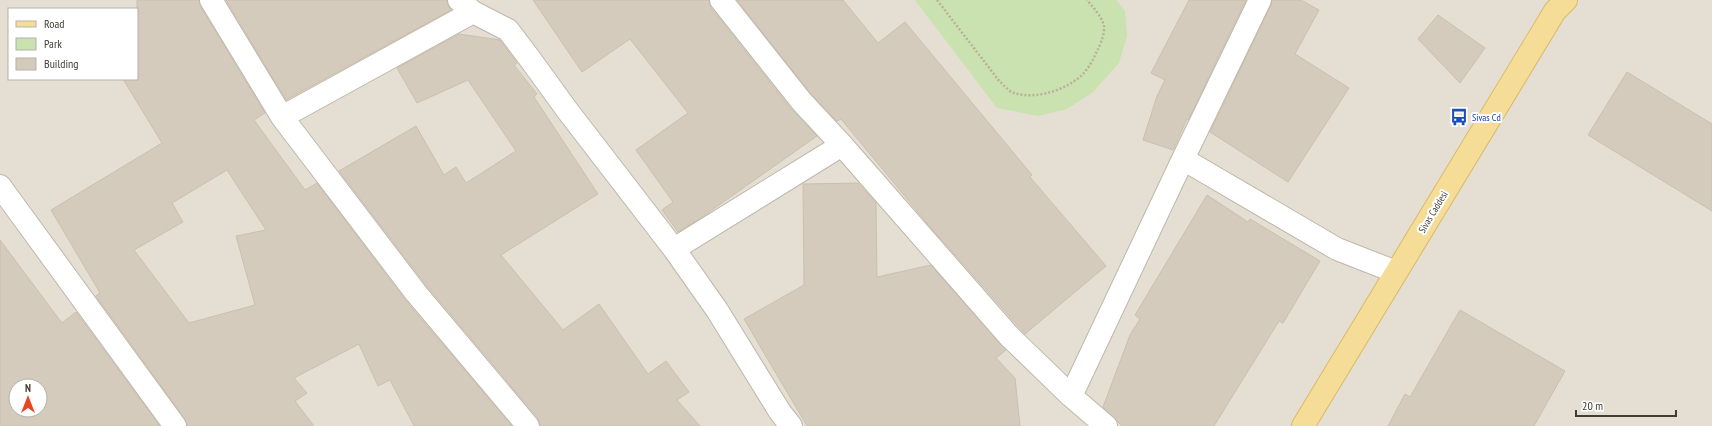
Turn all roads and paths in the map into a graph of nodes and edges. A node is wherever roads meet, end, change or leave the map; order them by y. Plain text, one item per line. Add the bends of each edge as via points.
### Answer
1 (211, 0) edge
2 (721, 0) edge
3 (937, 0) edge
4 (1087, 0) edge
5 (1260, 0) edge
6 (1566, 0) edge
7 (466, 6) edge
8 (282, 116) junction
9 (842, 145) junction
10 (1183, 158) junction
11 (0, 186) edge
12 (674, 249) junction
13 (1396, 272) junction
14 (1071, 396) junction
15 (175, 426) edge
16 (528, 426) edge
17 (791, 426) edge
18 (1106, 426) edge
19 (1303, 426) edge

1 - 8 street
2 - 9 street via 802,102
3 - 4 path via 1000,82 1012,93 1026,96 1065,87 1082,74 1094,58 1101,44 1104,26
5 - 10 street
6 - 13 main road, Sivas Caddesi via 1555,11
7 - 8 street
7 - 12 street via 508,30 566,110
8 - 16 street via 416,293
9 - 12 street
9 - 14 street via 1009,336
10 - 13 street via 1338,249
10 - 14 street
11 - 15 street
12 - 17 street via 718,310
13 - 19 main road, Sivas Caddesi
14 - 18 street

